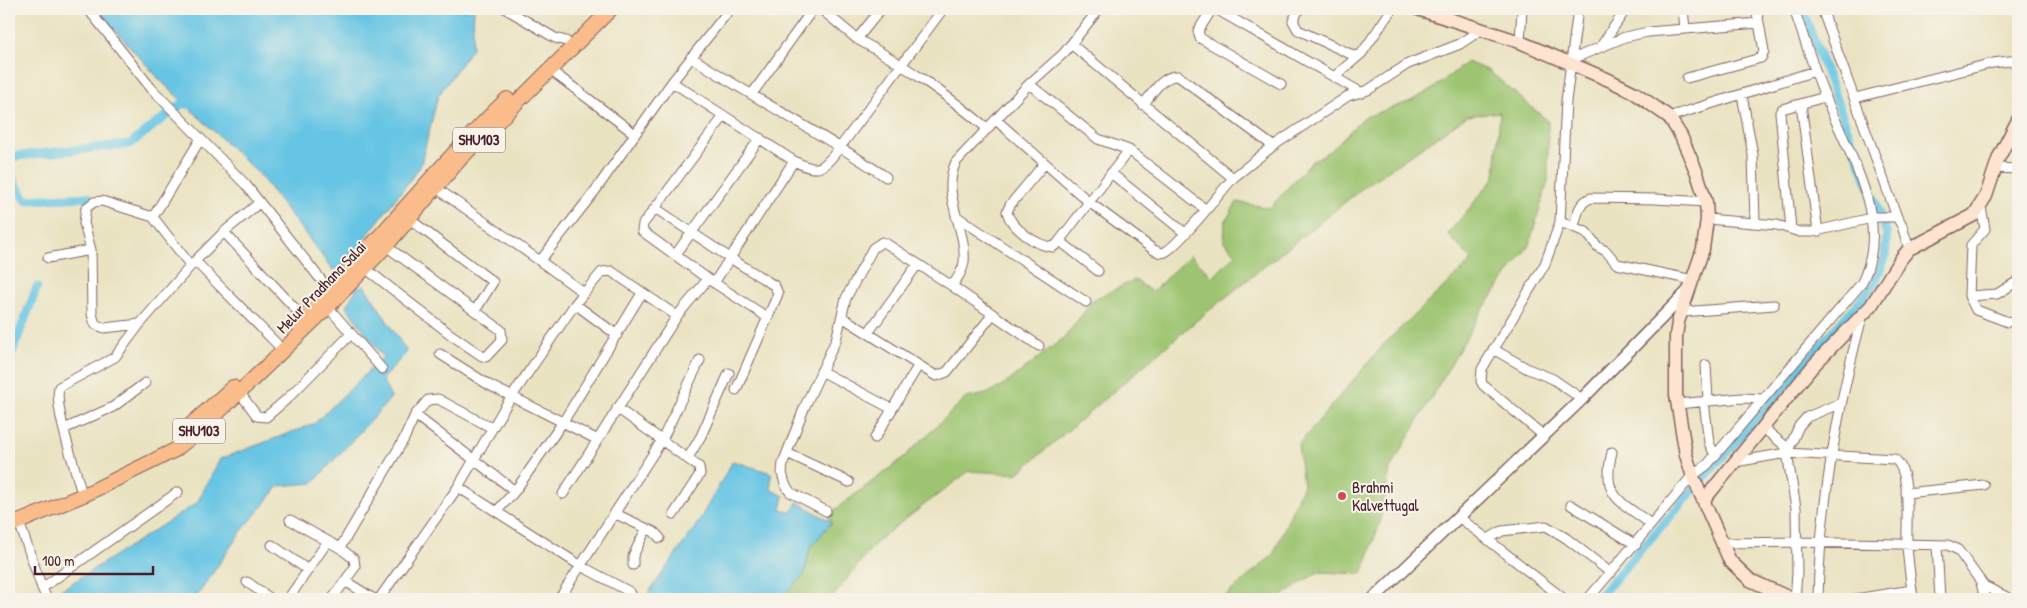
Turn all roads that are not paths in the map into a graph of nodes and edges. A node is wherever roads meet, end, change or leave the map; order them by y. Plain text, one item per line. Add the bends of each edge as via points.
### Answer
1 (88, 9) edge
2 (506, 9) edge
3 (600, 9) edge
4 (611, 9) edge
5 (730, 9) edge
6 (813, 9) edge
7 (821, 9) edge
8 (881, 9) edge
9 (943, 9) edge
10 (1098, 9) edge
11 (1212, 9) edge
12 (1216, 9) edge
13 (1392, 9) edge
14 (1418, 9) edge
15 (1522, 9) edge
16 (1578, 9) edge
17 (1629, 9) edge
18 (1683, 9) edge
19 (1756, 9) edge
20 (1794, 9) edge
21 (1822, 9) edge
22 (1295, 10) edge
23 (1759, 23) junction
24 (1685, 29) junction
25 (1481, 30) junction
26 (857, 39) junction
27 (566, 42) junction
28 (1520, 42) junction
29 (1071, 44) junction
30 (1601, 46) junction
31 (1357, 57) junction
32 (691, 58) junction
33 (2018, 60) edge
34 (1570, 61) junction
35 (903, 64) junction
36 (549, 69) junction
37 (1815, 71) junction
38 (1334, 77) junction
39 (1687, 78) dead end
40 (672, 82) junction
41 (1029, 84) junction
42 (1280, 84) dead end
43 (1362, 92) junction
44 (752, 94) junction
45 (1742, 95) junction
46 (1825, 97) junction
47 (1855, 98) junction
48 (1801, 104) junction
49 (1143, 105) junction
50 (724, 116) junction
51 (1669, 117) junction
52 (996, 120) junction
53 (2018, 120) edge
54 (988, 129) junction
55 (635, 134) junction
56 (760, 138) junction
57 (200, 140) junction
58 (841, 146) junction
59 (1273, 146) junction
60 (1130, 150) junction
61 (794, 162) junction
62 (1045, 163) junction
63 (1995, 168) junction
64 (2018, 169) edge
65 (1111, 174) junction
66 (886, 177) dead end
67 (1233, 178) junction
68 (430, 184) junction
69 (1090, 202) junction
70 (1706, 202) junction
71 (259, 203) junction
72 (1981, 207) junction
73 (654, 208) junction
74 (1205, 209) junction
75 (956, 216) junction
76 (152, 217) junction
77 (1874, 217) junction
78 (1895, 217) junction
79 (408, 218) junction
80 (1707, 219) junction
81 (1560, 222) junction
82 (1755, 222) junction
83 (1574, 226) junction
84 (1791, 229) junction
85 (224, 232) junction
86 (691, 232) junction
87 (1185, 232) junction
88 (1818, 232) junction
89 (1060, 241) junction
90 (386, 246) junction
91 (1909, 249) junction
92 (90, 250) junction
93 (676, 254) junction
94 (48, 258) dead end
95 (730, 258) junction
96 (540, 261) junction
97 (193, 264) junction
98 (917, 265) junction
99 (365, 268) junction
100 (1098, 270) dead end
101 (350, 276) junction
102 (711, 280) junction
103 (2018, 281) edge
104 (1691, 284) junction
105 (952, 286) junction
106 (329, 290) junction
107 (584, 293) junction
108 (642, 293) junction
109 (1969, 296) junction
110 (1086, 302) dead end
111 (574, 304) junction
112 (1774, 305) dead end
113 (328, 307) junction
114 (475, 311) junction
115 (1682, 312) junction
116 (993, 314) junction
117 (1862, 314) junction
118 (677, 316) junction
119 (842, 317) junction
120 (304, 318) junction
121 (767, 318) junction
122 (2008, 322) dead end
123 (140, 324) junction
124 (868, 333) junction
125 (617, 334) junction
126 (350, 335) junction
127 (277, 344) junction
128 (1039, 346) dead end
129 (1493, 349) junction
130 (440, 354) dead end
131 (700, 360) dead end
132 (1706, 365) dead end
133 (918, 366) junction
134 (382, 369) dead end
135 (821, 372) junction
136 (729, 373) dead end
137 (145, 383) dead end
138 (736, 390) dead end
139 (240, 393) junction
140 (512, 397) junction
141 (1763, 399) junction
142 (1582, 400) junction
143 (1706, 401) junction
144 (1841, 403) junction
145 (1677, 404) junction
146 (617, 408) junction
147 (892, 409) junction
148 (415, 415) junction
149 (563, 422) junction
150 (492, 428) junction
151 (1762, 428) junction
152 (64, 429) junction
153 (1544, 436) junction
154 (875, 438) dead end
155 (596, 439) junction
156 (662, 440) junction
157 (1788, 451) junction
158 (1612, 452) dead end
159 (787, 453) junction
160 (1715, 455) junction
161 (1831, 455) junction
162 (688, 458) junction
163 (473, 459) junction
164 (1735, 462) junction
165 (1693, 477) junction
166 (849, 482) dead end
167 (1984, 485) dead end
168 (80, 486) junction
169 (458, 487) junction
170 (515, 490) junction
171 (178, 492) dead end
172 (1906, 493) junction
173 (563, 494) dead end
174 (1702, 496) junction
175 (1571, 505) dead end
176 (498, 511) junction
177 (826, 512) dead end
178 (616, 514) junction
179 (674, 514) dead end
180 (1460, 518) junction
181 (290, 520) dead end
182 (12, 521) edge
183 (1651, 524) junction
184 (646, 529) junction
185 (660, 538) dead end
186 (1488, 539) junction
187 (328, 541) junction
188 (1797, 542) junction
189 (1820, 542) junction
190 (1720, 543) junction
191 (1907, 544) junction
192 (272, 545) dead end
193 (1636, 545) junction
194 (1937, 545) junction
195 (340, 548) junction
196 (633, 565) dead end
197 (581, 566) junction
198 (308, 570) junction
199 (1610, 573) junction
200 (345, 581) junction
201 (247, 582) dead end
202 (1981, 583) junction
203 (42, 588) junction
204 (1912, 595) edge
205 (47, 599) edge
206 (271, 599) edge
207 (288, 599) edge
208 (332, 599) edge
209 (374, 599) edge
210 (379, 599) edge
211 (559, 599) edge
212 (633, 599) edge
213 (1373, 599) edge
214 (1564, 599) edge
215 (1588, 599) edge
216 (1793, 599) edge
217 (1818, 599) edge
218 (1855, 599) edge
219 (1940, 599) edge
220 (1985, 599) edge
221 (2011, 599) edge

1 - 57 street via 151,88
2 - 27 street
3 - 27 main road, Melur Pradhana Salai / SHU103
4 - 36 main road, Melur Pradhana Salai / SHU103
5 - 32 street
6 - 44 street
7 - 26 street
8 - 26 street
9 - 35 street
10 - 29 street
11 - 42 street via 1198,31 1200,38
12 - 38 street
13 - 31 street
14 - 25 main road
15 - 28 street
16 - 34 street
17 - 30 street
18 - 24 street
19 - 23 street
20 - 37 street
21 - 47 street
22 - 31 street via 1294,21 1298,30
23 - 24 street
23 - 39 street via 1764,51 1761,58
24 - 30 street via 1648,32
25 - 28 main road
25 - 43 street via 1460,44 1408,64
26 - 35 street
27 - 68 main road, Melur Pradhana Salai / SHU103
28 - 34 main road
29 - 41 street
29 - 49 street
30 - 34 street
31 - 38 street
32 - 40 street
32 - 44 street
33 - 47 street via 2000,61
34 - 51 main road via 1635,93
34 - 81 street
35 - 54 street via 939,88
35 - 58 street
36 - 55 street
36 - 68 main road, Melur Pradhana Salai / SHU103
37 - 45 street
37 - 46 street
38 - 43 street
40 - 50 street
40 - 55 street
41 - 52 street
41 - 60 street via 1098,138
43 - 59 street via 1348,96
44 - 58 street
45 - 51 street
45 - 82 street via 1752,154
46 - 48 street
46 - 77 street
47 - 78 street
48 - 84 street via 1782,109 1779,115
48 - 88 street
49 - 59 street via 1167,77 1178,76
49 - 67 street
50 - 56 street
50 - 73 street
51 - 70 main road via 1681,136
52 - 54 street
52 - 62 street
53 - 63 main road
54 - 75 street via 956,162 951,172 951,195
55 - 96 street
56 - 61 street
56 - 86 street
57 - 71 street via 246,185
57 - 76 street
58 - 61 street via 819,169
58 - 66 street
59 - 67 street
60 - 65 street
60 - 74 street
61 - 95 street
62 - 69 street
62 - 89 street via 1007,212 1016,226 1041,245 1053,247
63 - 64 street
63 - 72 main road
65 - 69 street
65 - 87 street
67 - 74 street
68 - 79 main road, Melur Pradhana Salai / SHU103
68 - 96 street
68 - 101 main road, Melur Pradhana Salai / SHU103
69 - 87 street via 1158,252 1166,251
69 - 89 street
70 - 80 main road
70 - 83 street via 1592,198 1580,206
71 - 85 street
71 - 106 street
72 - 91 main road via 1962,222
72 - 109 street via 1985,229 1971,245
73 - 86 street
73 - 93 street via 642,231
74 - 87 street
75 - 105 street via 964,262
75 - 110 street
76 - 92 street via 102,201 94,202 84,213
76 - 97 street
77 - 78 street
77 - 88 street
77 - 141 street via 1872,255 1860,284
78 - 91 street via 1902,226
79 - 90 main road, Melur Pradhana Salai / SHU103
79 - 114 street via 493,282
80 - 82 street
80 - 104 main road via 1707,233
81 - 83 street
81 - 129 street via 1545,264
82 - 84 street
83 - 104 street via 1586,232 1618,264
84 - 88 street
85 - 97 street
85 - 120 street
86 - 93 street
86 - 95 street
89 - 100 street
90 - 99 main road, Melur Pradhana Salai / SHU103
90 - 114 street
91 - 117 main road
92 - 94 street
92 - 123 street via 95,324 104,328
93 - 102 street
95 - 102 street
95 - 121 street via 778,290 778,298
96 - 107 street
97 - 123 street
97 - 127 street
98 - 105 street
98 - 119 street via 887,244 877,244 851,288
98 - 124 street
99 - 101 main road, Melur Pradhana Salai / SHU103
99 - 114 street via 450,334 486,357 502,340 501,330
101 - 106 main road, Melur Pradhana Salai / SHU103
101 - 113 main road, Melur Pradhana Salai / SHU103
102 - 118 street
102 - 121 street
103 - 109 street via 1997,294
104 - 115 main road
104 - 142 street
105 - 116 street
106 - 120 main road, Melur Pradhana Salai / SHU103
107 - 108 street via 598,275 607,270
107 - 111 street
108 - 118 street
108 - 125 street
109 - 122 street via 1976,310
111 - 125 street
111 - 140 street
112 - 115 street
113 - 126 street
113 - 139 main road, Melur Pradhana Salai / SHU103
115 - 145 main road via 1676,336
116 - 128 street
116 - 133 street via 947,372 936,376
117 - 144 street
117 - 151 main road
118 - 146 street
119 - 124 street
119 - 135 street via 836,340
120 - 127 main road, Melur Pradhana Salai / SHU103
121 - 138 street
123 - 152 street via 115,357 59,387 57,393
124 - 133 street
125 - 149 street
126 - 134 street
126 - 139 street via 266,417 257,416
127 - 168 main road, Melur Pradhana Salai / SHU103 via 225,395 172,440
129 - 142 street via 1553,379
129 - 153 street via 1480,380
130 - 140 street
131 - 156 street
132 - 143 street
133 - 147 street
135 - 147 street
135 - 159 street
136 - 162 street
137 - 152 street via 113,407
139 - 182 main road, Melur Pradhana Salai / SHU103 via 175,450 88,493
140 - 149 street
140 - 150 street
141 - 143 street
141 - 160 street
142 - 153 street
143 - 145 street
143 - 160 street via 1709,443
144 - 157 street via 1808,417 1799,426
144 - 161 street
145 - 165 main road
146 - 155 street
146 - 156 street
147 - 154 street
148 - 150 street via 428,400 438,399
148 - 163 street
148 - 195 street
149 - 155 street
149 - 170 street
150 - 163 street
151 - 157 street
151 - 164 main road
152 - 168 street
153 - 180 street
155 - 173 street
156 - 162 street
156 - 178 street
157 - 161 street
157 - 164 street
157 - 188 street via 1795,496
158 - 183 street via 1607,474 1612,491
159 - 166 street
159 - 177 street via 782,473 790,492
160 - 165 street
161 - 172 street via 1894,459 1902,468
161 - 189 street
162 - 179 street via 699,466 700,474
163 - 169 street
163 - 170 street
164 - 174 main road
165 - 174 main road
165 - 183 street
167 - 172 street
168 - 182 main road, Melur Pradhana Salai / SHU103
169 - 176 street
169 - 210 street
170 - 176 street
171 - 203 street
172 - 191 street
174 - 190 main road
175 - 193 street
176 - 197 street
178 - 184 street
178 - 197 street
180 - 186 street
180 - 213 street
181 - 187 street
182 - 203 street
183 - 193 street
184 - 185 street
184 - 196 street via 633,556
186 - 199 street via 1502,531 1546,526
186 - 214 street
187 - 195 street
187 - 198 street
188 - 189 street
188 - 190 street
188 - 216 street
189 - 191 street
189 - 217 street
190 - 216 main road via 1730,561 1750,580
191 - 194 street
191 - 204 street
192 - 198 street
193 - 199 street
194 - 202 street via 1954,546
194 - 219 street
195 - 200 street via 355,563
197 - 211 street
197 - 212 street via 630,592
198 - 207 street
199 - 215 street
200 - 208 street
200 - 209 street
201 - 206 street
202 - 220 street
202 - 221 street
203 - 205 street
204 - 218 street

